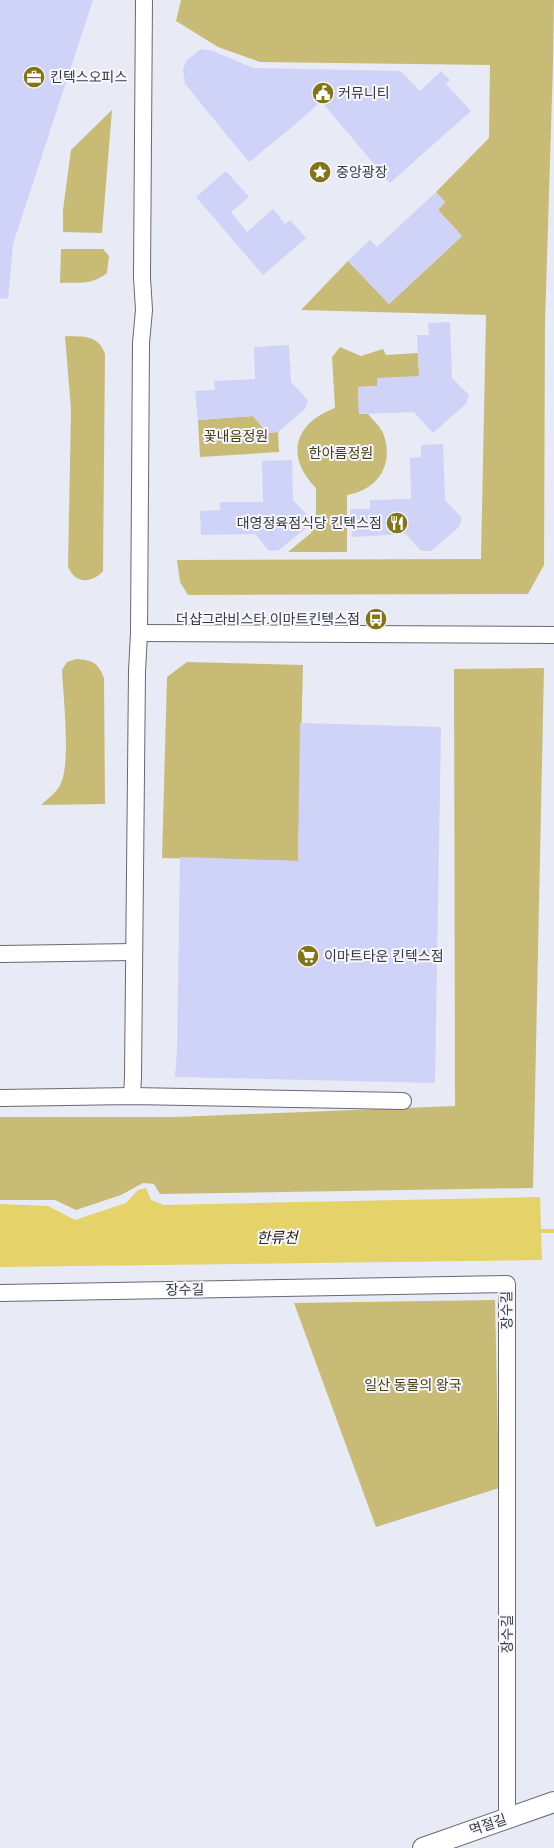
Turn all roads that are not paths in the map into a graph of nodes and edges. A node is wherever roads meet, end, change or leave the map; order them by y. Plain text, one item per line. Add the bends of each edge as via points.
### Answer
1 (144, 0) edge
2 (139, 633) junction
3 (554, 635) edge
4 (133, 952) junction
5 (0, 954) edge
6 (132, 1096) junction
7 (0, 1098) edge
8 (403, 1101) dead end
9 (0, 1293) edge
10 (554, 1802) edge
11 (507, 1818) junction
12 (423, 1848) edge

1 - 2 street via 144,310 141,343
2 - 3 street
2 - 4 street
4 - 5 street
4 - 6 street
6 - 7 street
6 - 8 street
9 - 11 street, 장수길 via 507,1284
10 - 11 street, 멱절길
11 - 12 street, 멱절길

